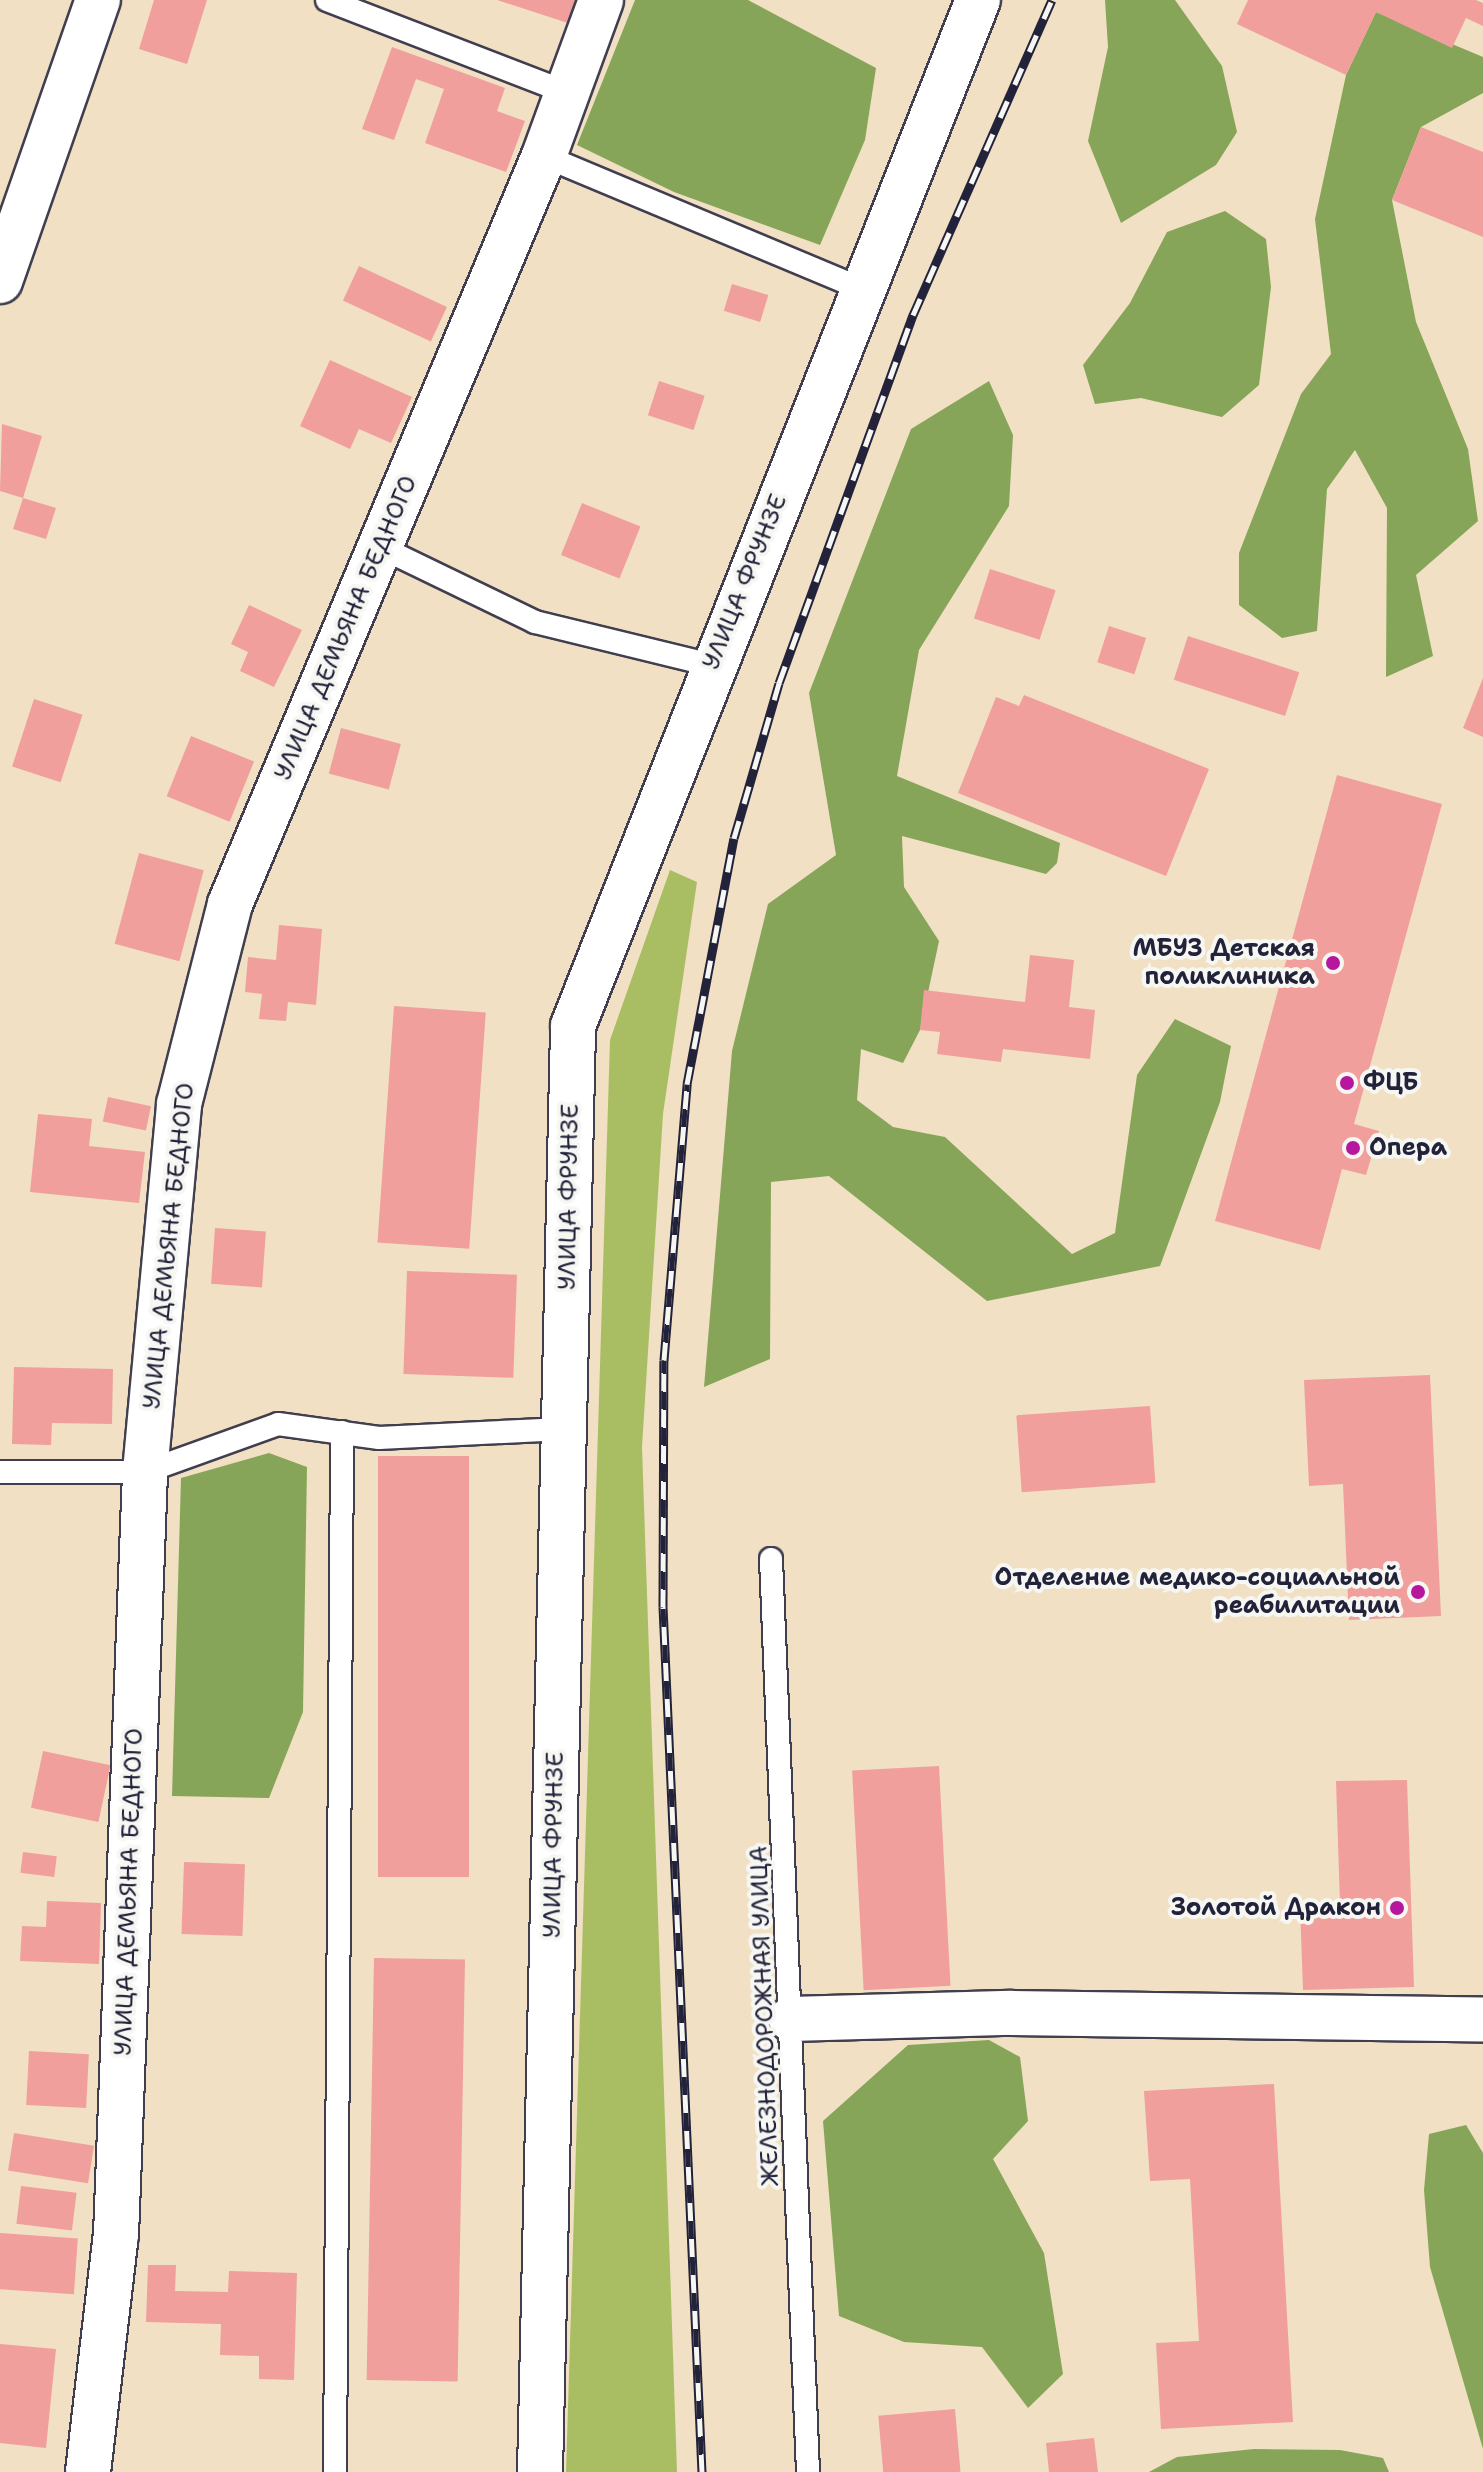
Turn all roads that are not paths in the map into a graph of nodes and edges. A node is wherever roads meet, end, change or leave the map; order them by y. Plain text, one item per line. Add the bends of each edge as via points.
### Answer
1 (98, 0) edge
2 (327, 0) edge
3 (601, 0) edge
4 (978, 0) edge
5 (566, 92) junction
6 (544, 156) junction
7 (0, 281) edge
8 (862, 289) junction
9 (380, 547) junction
10 (712, 665) junction
11 (563, 1429) junction
12 (342, 1432) junction
13 (0, 1472) edge
14 (145, 1472) junction
15 (771, 1559) dead end
16 (791, 2019) junction
17 (1483, 2020) edge
18 (88, 2472) edge
19 (335, 2472) edge
20 (540, 2472) edge
21 (808, 2472) edge

1 - 7 street
2 - 5 lane
3 - 5 street, УЛИЦА ДЕМЬЯНА БЕДНОГО
4 - 8 street, УЛИЦА ФРУНЗЕ
5 - 6 street, УЛИЦА ДЕМЬЯНА БЕДНОГО
6 - 8 lane
6 - 9 street, УЛИЦА ДЕМЬЯНА БЕДНОГО
8 - 10 street, УЛИЦА ФРУНЗЕ
9 - 10 lane via 535,622
9 - 14 street, УЛИЦА ДЕМЬЯНА БЕДНОГО via 230,904 187,1073
10 - 11 street, УЛИЦА ФРУНЗЕ via 573,1026
11 - 12 lane via 502,1437
11 - 20 street, УЛИЦА ФРУНЗЕ
12 - 14 lane via 278,1424
12 - 19 lane
13 - 14 lane
14 - 18 street, УЛИЦА ДЕМЬЯНА БЕДНОГО via 116,2235
15 - 16 lane, ЖЕЛЕЗНОДОРОЖНАЯ УЛИЦА
16 - 17 street via 1011,2013
16 - 21 lane, ЖЕЛЕЗНОДОРОЖНАЯ УЛИЦА

